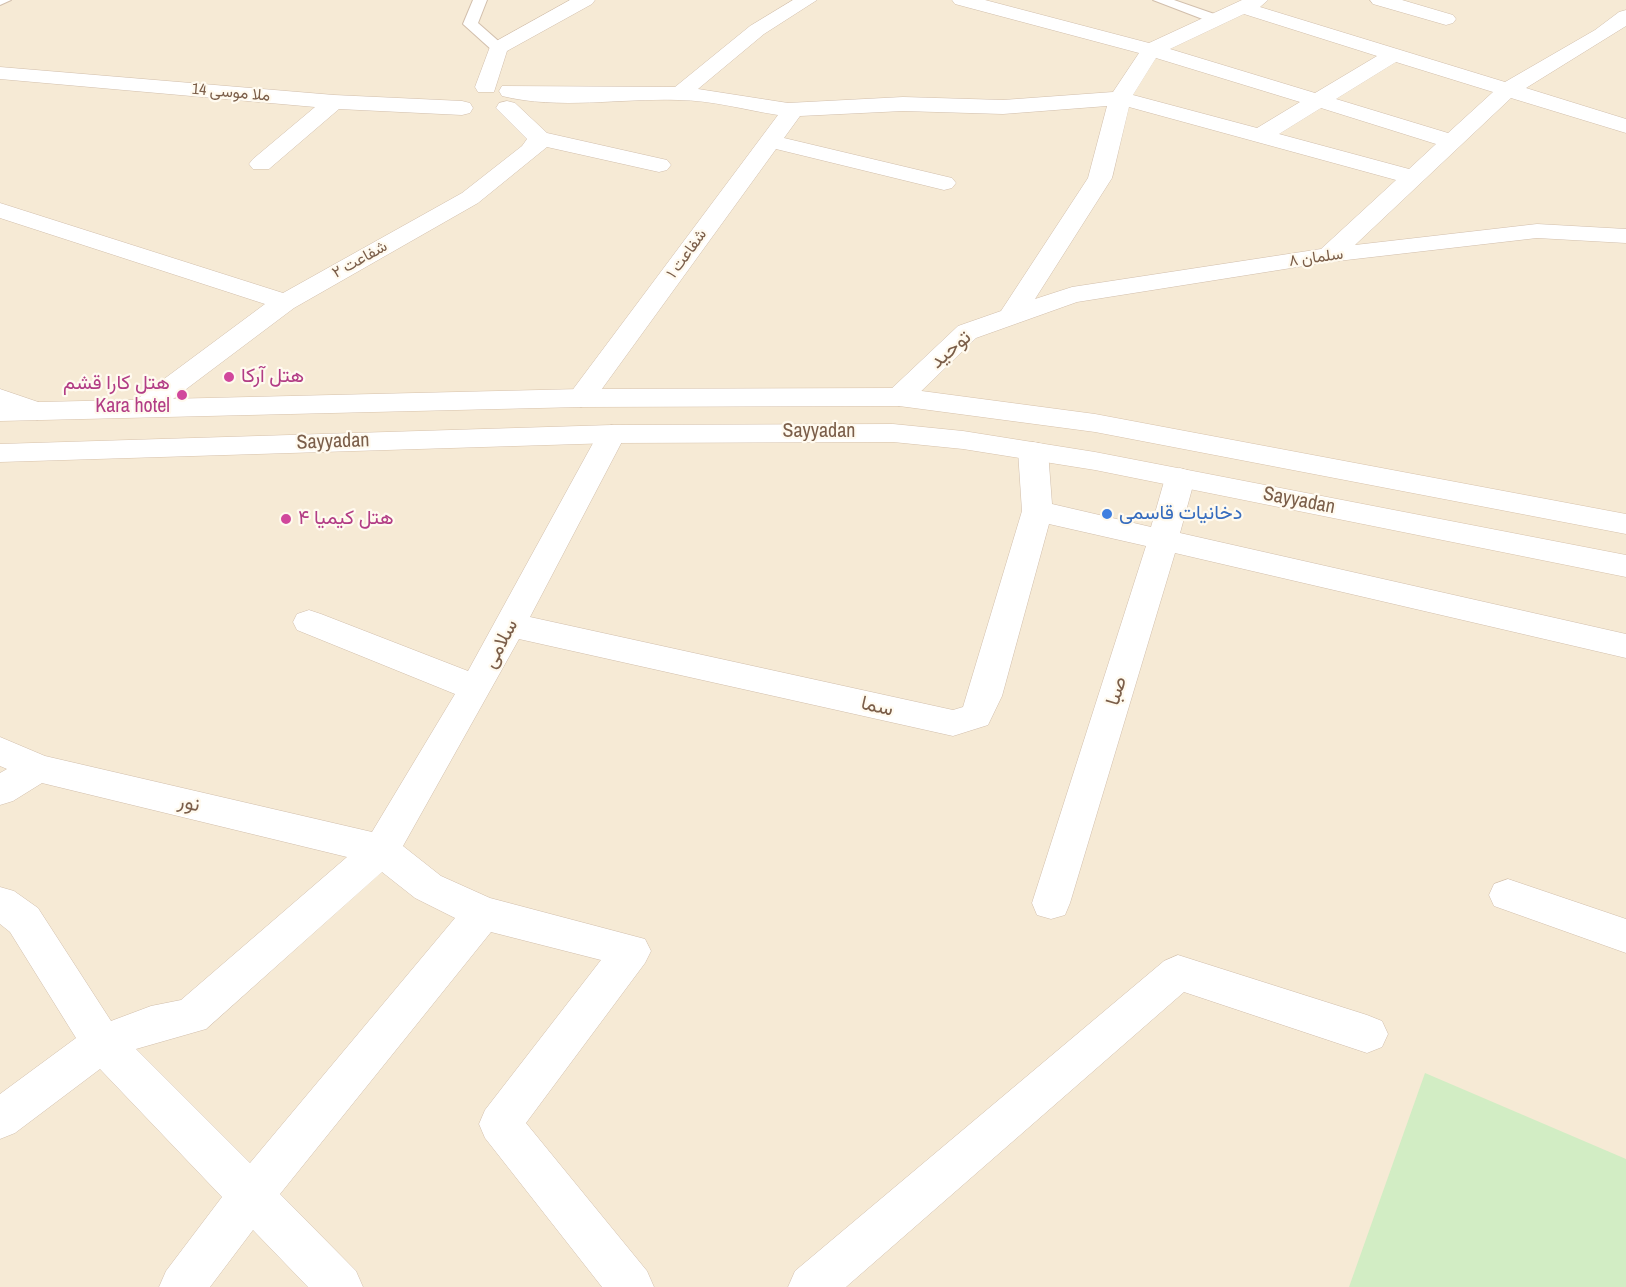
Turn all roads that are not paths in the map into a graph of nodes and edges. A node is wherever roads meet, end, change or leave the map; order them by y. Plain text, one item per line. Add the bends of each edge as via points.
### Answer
1 (480, 0) edge
2 (585, 0) edge
3 (807, 0) edge
4 (962, 0) edge
5 (1160, 0) edge
6 (1380, 0) edge
7 (1251, 4) edge
8 (1626, 16) edge
9 (1446, 19) dead end
10 (1218, 20) junction
11 (1602, 34) junction
12 (1626, 41) edge
13 (498, 48) junction
14 (1151, 50) junction
15 (1394, 54) junction
16 (0, 73) edge
17 (486, 87) junction
18 (1506, 90) junction
19 (680, 93) junction
20 (1120, 98) junction
21 (1319, 101) junction
22 (334, 102) junction
23 (497, 106) junction
24 (462, 108) junction
25 (793, 110) junction
26 (1626, 126) edge
27 (1262, 135) junction
28 (539, 138) junction
29 (770, 141) junction
30 (1451, 141) junction
31 (261, 164) dead end
32 (659, 165) dead end
33 (1413, 177) junction
34 (944, 183) dead end
35 (6, 217) edge
36 (1626, 236) edge
37 (1329, 255) junction
38 (285, 302) junction
39 (1011, 316) junction
40 (899, 397) junction
41 (0, 398) edge
42 (581, 398) junction
43 (143, 408) junction
44 (37, 411) junction
45 (0, 412) edge
46 (612, 434) junction
47 (1033, 451) junction
48 (0, 453) edge
49 (1180, 478) junction
50 (1037, 511) junction
51 (1626, 524) edge
52 (1163, 540) junction
53 (1626, 566) edge
54 (309, 622) dead end
55 (511, 625) junction
56 (1626, 646) edge
57 (477, 688) junction
58 (0, 751) edge
59 (38, 768) junction
60 (0, 790) edge
61 (381, 850) junction
62 (1508, 895) dead end
63 (0, 903) edge
64 (1051, 903) dead end
65 (483, 913) junction
66 (1626, 936) edge
67 (1367, 1034) dead end
68 (102, 1043) junction
69 (0, 1119) edge
70 (250, 1197) junction
71 (182, 1287) edge
72 (340, 1287) edge
73 (631, 1287) edge
74 (812, 1287) edge

1 - 13 lane via 470,24
2 - 13 street
3 - 19 street via 757,30
4 - 14 street
5 - 10 lane
6 - 9 street
7 - 10 street
7 - 15 street
8 - 11 street
10 - 14 street
11 - 12 street
11 - 18 street
13 - 17 street
14 - 20 street
14 - 21 street
15 - 18 street
15 - 21 street
16 - 22 street, ملا موسی 14
17 - 23 street
17 - 24 street via 460,97
18 - 26 street
18 - 30 street
19 - 23 street via 556,95
19 - 25 street
20 - 25 street via 1003,107 903,104
20 - 27 street
20 - 39 street via 1100,178
21 - 27 street
21 - 30 street
22 - 24 street, ملا موسی 14
22 - 31 street
23 - 24 street, ملا موسی 14
23 - 28 street
25 - 29 street, شفاعت ۱
27 - 33 street
28 - 32 street
28 - 38 street, شفاعت ۲ via 530,151 470,198
29 - 34 street
29 - 42 street, شفاعت ۱
30 - 33 street
33 - 37 street
35 - 38 street
36 - 37 street, سلمان ۸ via 1537,231
37 - 39 street, سلمان ۸ via 1072,295
38 - 43 street, شفاعت ۲
39 - 40 street, توحید via 967,332
40 - 42 street, Sayyadan
40 - 51 street, Sayyadan via 1095,423
41 - 44 street
42 - 43 street, Sayyadan
43 - 44 street, Sayyadan
44 - 45 street, Sayyadan
46 - 47 street, Sayyadan via 893,432
46 - 48 street, Sayyadan
46 - 55 street, سلامی
47 - 49 street, Sayyadan
47 - 50 street, سما
49 - 52 street, صبا
49 - 53 street, Sayyadan
50 - 52 street
50 - 55 street, سما via 985,696 976,716 953,723
52 - 56 street
52 - 64 street, صبا
54 - 57 street
55 - 57 street, سلامی
57 - 61 street, سلامی
58 - 59 street, نور
59 - 60 street
59 - 61 street, نور
61 - 65 street via 428,888
61 - 68 street, سلامی via 192,1016 151,1025
62 - 66 street
63 - 68 street via 24,920
65 - 70 street
65 - 73 street via 631,951 500,1124
67 - 74 street via 1178,973
68 - 69 street, سلامی
68 - 70 street
70 - 71 street
70 - 72 street

